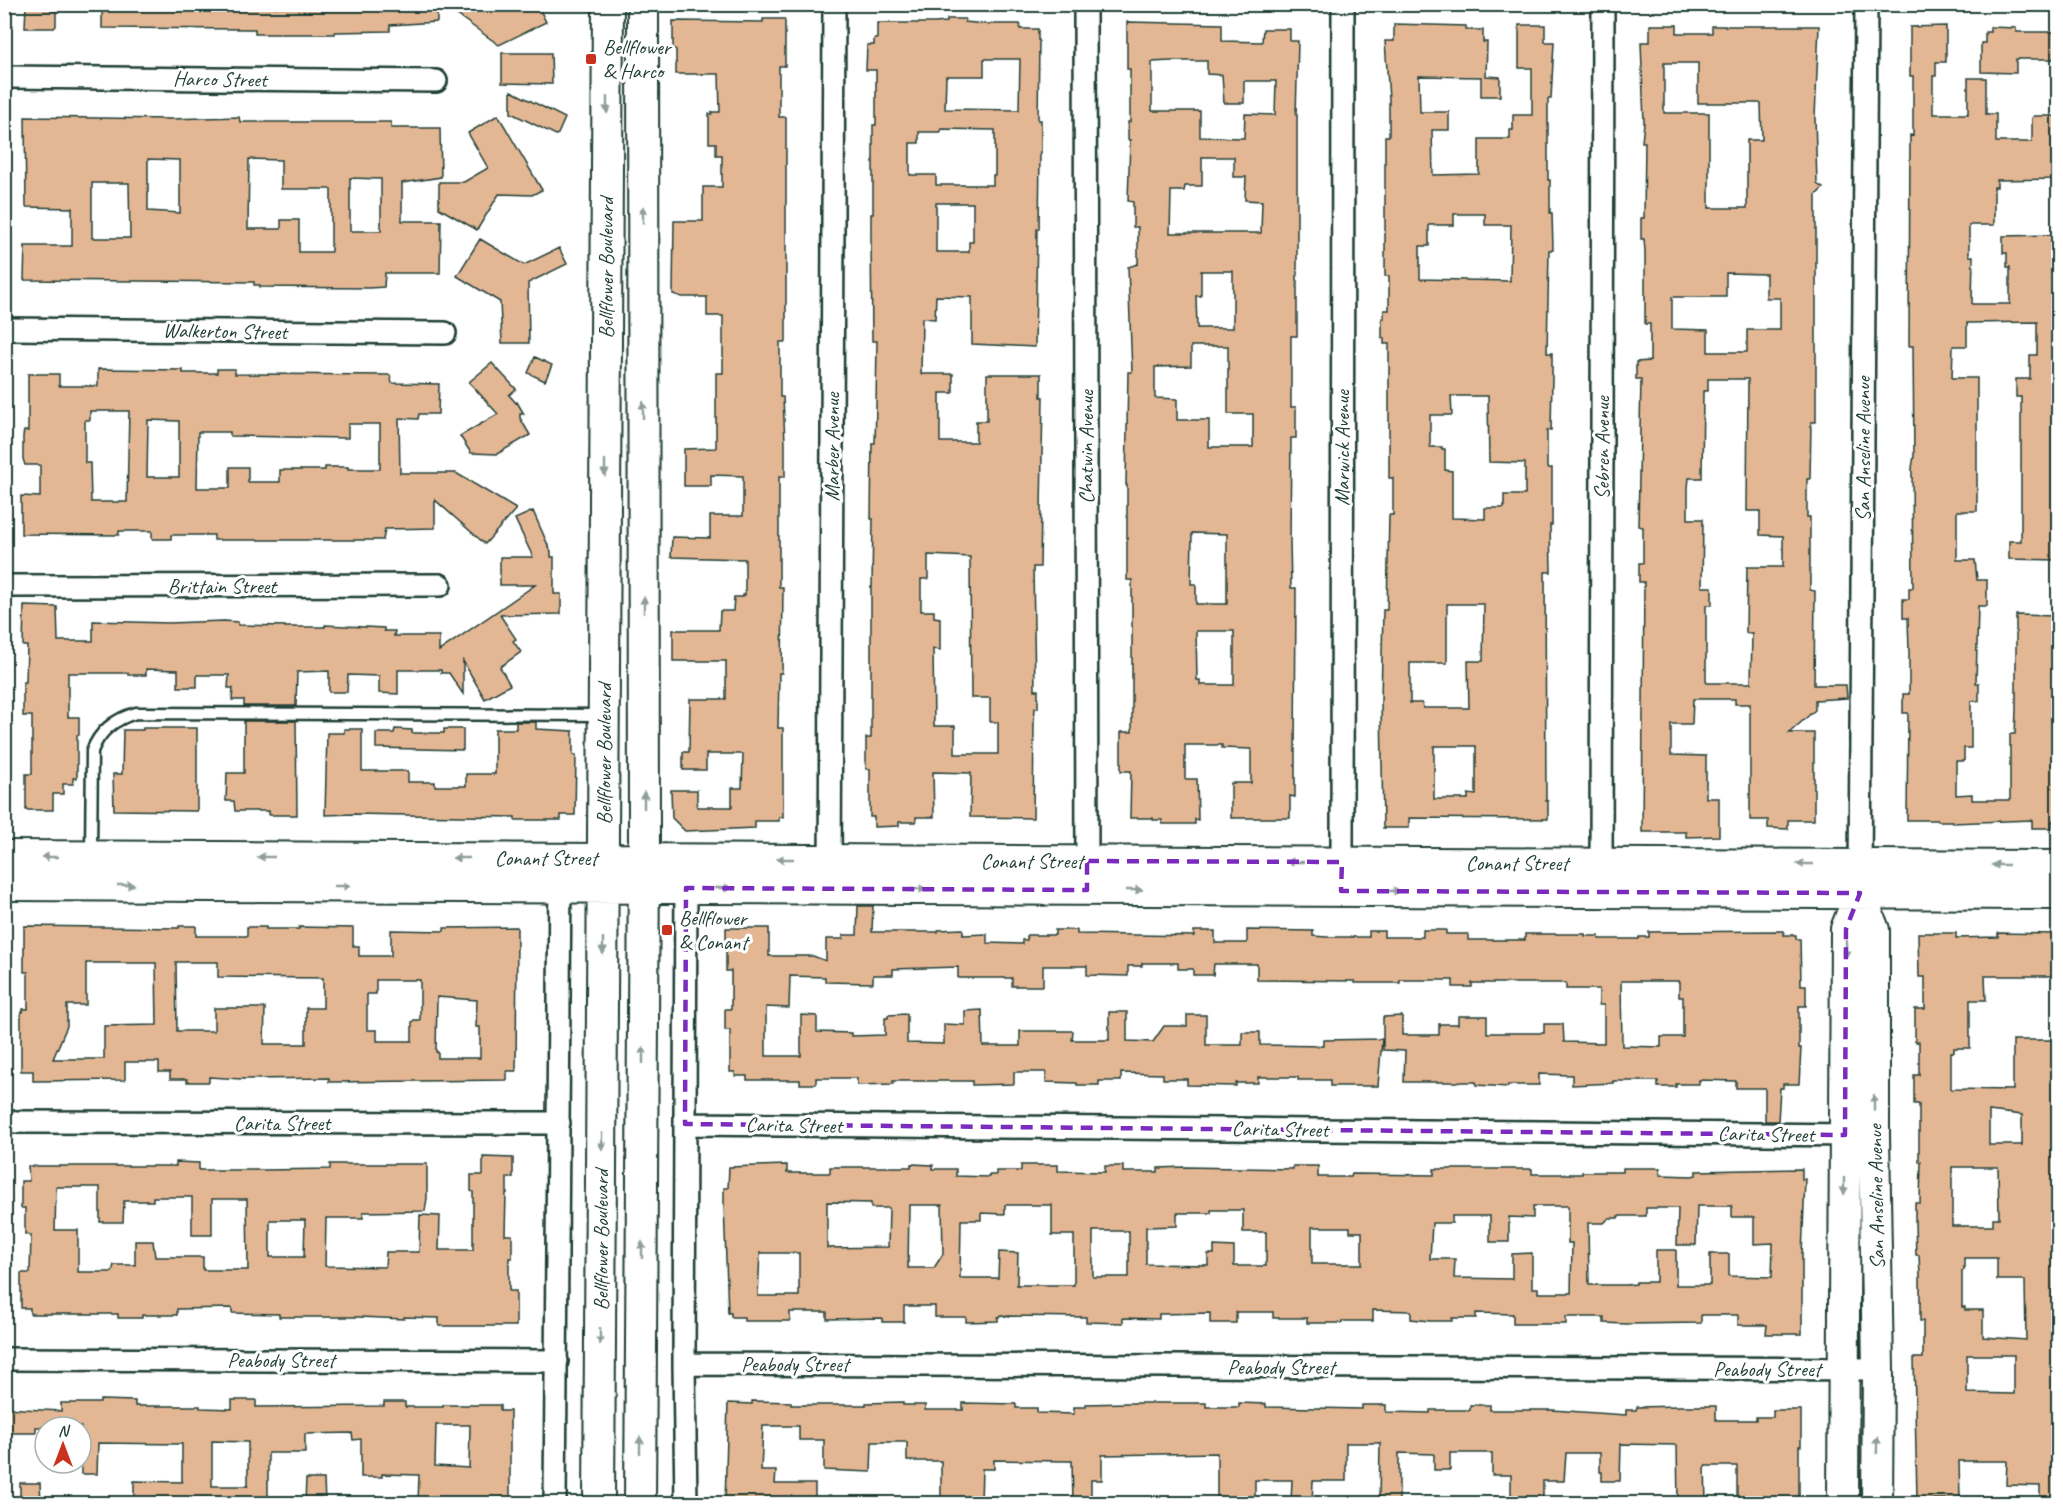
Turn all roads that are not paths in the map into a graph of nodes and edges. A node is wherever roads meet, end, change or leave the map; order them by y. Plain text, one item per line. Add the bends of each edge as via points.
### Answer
1 (608, 4) edge
2 (643, 4) edge
3 (834, 4) edge
4 (1085, 4) edge
5 (1343, 4) edge
6 (1603, 4) edge
7 (1866, 4) edge
8 (4, 77) edge
9 (436, 81) dead end
10 (4, 329) edge
11 (445, 333) dead end
12 (440, 585) dead end
13 (4, 586) edge
14 (603, 715) junction
15 (4, 856) edge
16 (90, 857) junction
17 (604, 858) junction
18 (644, 858) junction
19 (830, 859) junction
20 (2058, 866) edge
21 (560, 873) junction
22 (686, 873) junction
23 (1087, 875) junction
24 (1342, 877) junction
25 (1601, 878) junction
26 (1860, 879) junction
27 (4, 885) edge
28 (604, 888) junction
29 (644, 888) junction
30 (830, 889) junction
31 (2058, 894) edge
32 (4, 1122) edge
33 (559, 1123) junction
34 (685, 1124) junction
35 (1845, 1135) junction
36 (1874, 1135) junction
37 (4, 1359) edge
38 (557, 1360) junction
39 (684, 1364) junction
40 (1843, 1369) junction
41 (1878, 1369) junction
42 (555, 1503) edge
43 (599, 1503) edge
44 (640, 1503) edge
45 (686, 1503) edge
46 (1843, 1503) edge
47 (1877, 1503) edge

1 -> 14 street, Bellflower Boulevard
18 -> 2 street, Bellflower Boulevard
3 - 19 street, Marber Avenue
4 - 23 street, Chatwin Avenue
5 - 24 street, Marwick Avenue
6 - 25 street, Sebren Avenue
7 - 26 street, San Anseline Avenue
8 - 9 street, Harco Street
10 - 11 street, Walkerton Street
12 - 13 street, Brittain Street
14 - 16 lane via 136,713 120,717 97,738 92,751
14 - 17 street, Bellflower Boulevard
16 -> 15 street, Conant Street
21 -> 16 street, Conant Street
17 - 18 street, Conant Street
17 - 21 street, Conant Street
17 - 28 street, Bellflower Boulevard
18 - 22 street, Conant Street
18 - 29 street, Bellflower Boulevard
19 -> 22 street, Conant Street
19 - 23 street, Conant Street
19 - 30 street, Marber Avenue
20 -> 26 street, Conant Street
27 -> 21 street, Conant Street
21 - 28 street, Conant Street
21 - 33 street, Bellflower Boulevard
22 - 29 street, Conant Street
22 -> 30 street, Conant Street
22 - 34 street
23 - 24 street, Conant Street
30 -> 23 street, Conant Street
24 - 25 street, Conant Street
25 - 26 street, Conant Street
26 - 31 street, Conant Street
26 -> 35 street, San Anseline Avenue via 1846,929
36 -> 26 street, San Anseline Avenue via 1874,930
28 - 29 street, Conant Street
28 -> 43 street, Bellflower Boulevard
44 -> 29 street, Bellflower Boulevard
32 - 33 street, Carita Street
33 - 38 street, Bellflower Boulevard
34 - 35 street, Carita Street
34 - 39 street
35 - 36 street, Carita Street
35 -> 40 street, San Anseline Avenue
36 - 41 street, San Anseline Avenue
37 - 38 street, Peabody Street
38 - 42 street, Bellflower Boulevard
39 - 40 street, Peabody Street
39 - 45 street
40 - 41 street, Peabody Street
40 - 46 street, San Anseline Avenue
47 -> 41 street, San Anseline Avenue

